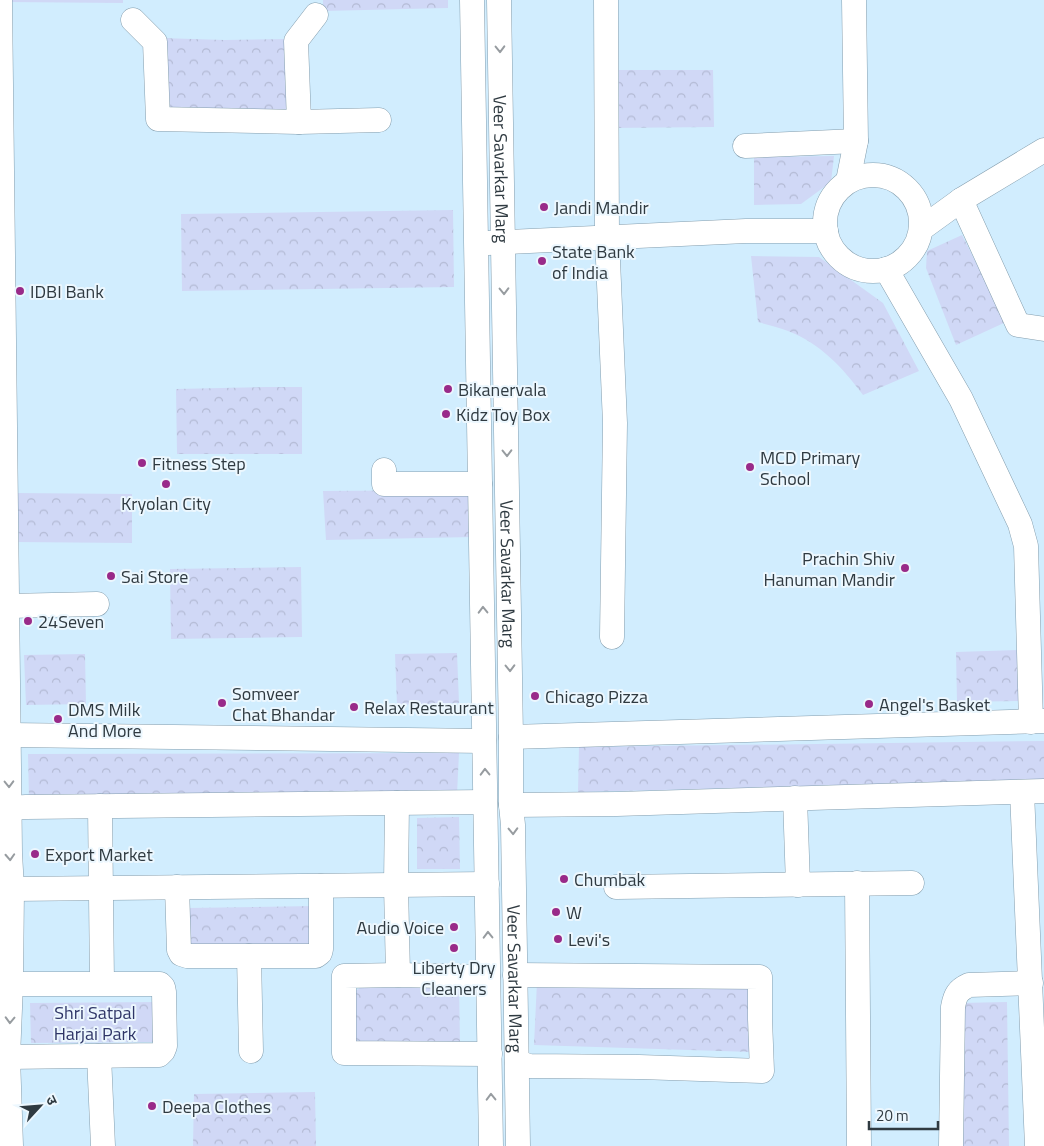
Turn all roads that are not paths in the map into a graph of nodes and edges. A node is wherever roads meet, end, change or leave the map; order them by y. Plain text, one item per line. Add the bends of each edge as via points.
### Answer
1 (0, 0) edge
2 (472, 0) edge
3 (499, 0) edge
4 (606, 0) edge
5 (854, 0) edge
6 (316, 15) dead end
7 (133, 20) dead end
8 (379, 120) dead end
9 (299, 122) junction
10 (856, 141) junction
11 (745, 146) dead end
12 (1044, 150) edge
13 (848, 181) junction
14 (961, 200) junction
15 (921, 229) junction
16 (826, 231) junction
17 (607, 237) junction
18 (503, 242) junction
19 (476, 243) junction
20 (886, 269) junction
21 (1044, 329) edge
22 (2, 363) edge
23 (384, 470) dead end
24 (480, 484) junction
25 (96, 604) dead end
26 (8, 606) junction
27 (612, 637) dead end
28 (1038, 721) edge
29 (8, 735) junction
30 (511, 737) junction
31 (484, 741) junction
32 (1033, 792) edge
33 (795, 798) junction
34 (485, 802) junction
35 (398, 803) junction
36 (511, 805) junction
37 (100, 806) junction
38 (9, 808) junction
39 (856, 883) junction
40 (487, 884) junction
41 (912, 884) dead end
42 (396, 885) junction
43 (798, 885) junction
44 (321, 886) junction
45 (177, 887) junction
46 (616, 887) dead end
47 (102, 888) junction
48 (12, 889) junction
49 (249, 956) junction
50 (398, 975) junction
51 (516, 975) junction
52 (488, 977) junction
53 (1031, 983) junction
54 (11, 984) junction
55 (102, 984) junction
56 (251, 1051) dead end
57 (490, 1054) junction
58 (100, 1056) junction
59 (8, 1057) junction
60 (517, 1062) junction
61 (11, 1146) edge
62 (103, 1146) edge
63 (491, 1146) edge
64 (518, 1146) edge
65 (859, 1146) edge
66 (952, 1146) edge
67 (1037, 1146) edge

1 - 22 street
2 - 19 street, Veer Savarkar Marg
3 -> 18 street, Veer Savarkar Marg
4 - 17 street
5 - 10 street
6 - 9 street via 296,41
7 - 9 street via 155,42 158,119
8 - 9 street
10 - 11 street
10 - 13 street
12 - 14 street
13 - 15 street via 868,175 900,182 914,197 920,212
13 - 16 street via 828,203
14 - 15 street
14 - 21 street via 1018,325
15 - 20 street via 910,254
16 - 17 street
16 - 20 street via 833,248 844,261 859,268
17 - 18 street
17 - 27 street via 615,423
18 - 19 street
18 -> 30 street, Veer Savarkar Marg
19 - 24 street, Veer Savarkar Marg
20 - 28 street via 961,400 1020,524 1026,546
22 - 26 street
23 - 24 street via 384,484
31 -> 24 street, Veer Savarkar Marg
25 - 26 street
26 - 29 street
28 - 30 street
29 - 31 street
29 -> 38 street
30 - 36 street, Veer Savarkar Marg
34 -> 31 street, Veer Savarkar Marg
32 - 33 street
32 - 53 street
33 - 36 street
33 - 43 street
34 - 35 street
34 - 40 street, Veer Savarkar Marg
35 - 37 street
35 - 42 street
36 -> 51 street, Veer Savarkar Marg
37 - 38 street
37 - 47 street
38 -> 48 street
39 - 41 street
39 - 43 street
39 - 65 street
40 - 42 street
52 -> 40 street, Veer Savarkar Marg
42 - 44 street
42 - 50 street
43 - 46 street
44 - 45 street
44 - 49 street via 320,953 316,956
45 - 47 street
45 - 49 street via 181,954
47 - 48 street
47 - 55 street
48 - 54 street
49 - 56 street
50 - 52 street
50 - 57 street via 344,976 344,1053
51 - 60 street, Veer Savarkar Marg
51 - 60 street via 760,977 762,1071 529,1066
52 - 57 street, Veer Savarkar Marg
53 - 66 street via 969,985 955,996
53 - 67 street
54 - 55 street
54 -> 59 street
55 - 58 street via 160,984 164,992 165,1046 159,1055
63 -> 57 street, Veer Savarkar Marg
58 - 59 street
58 - 62 street
59 - 61 street
60 - 64 street, Veer Savarkar Marg

